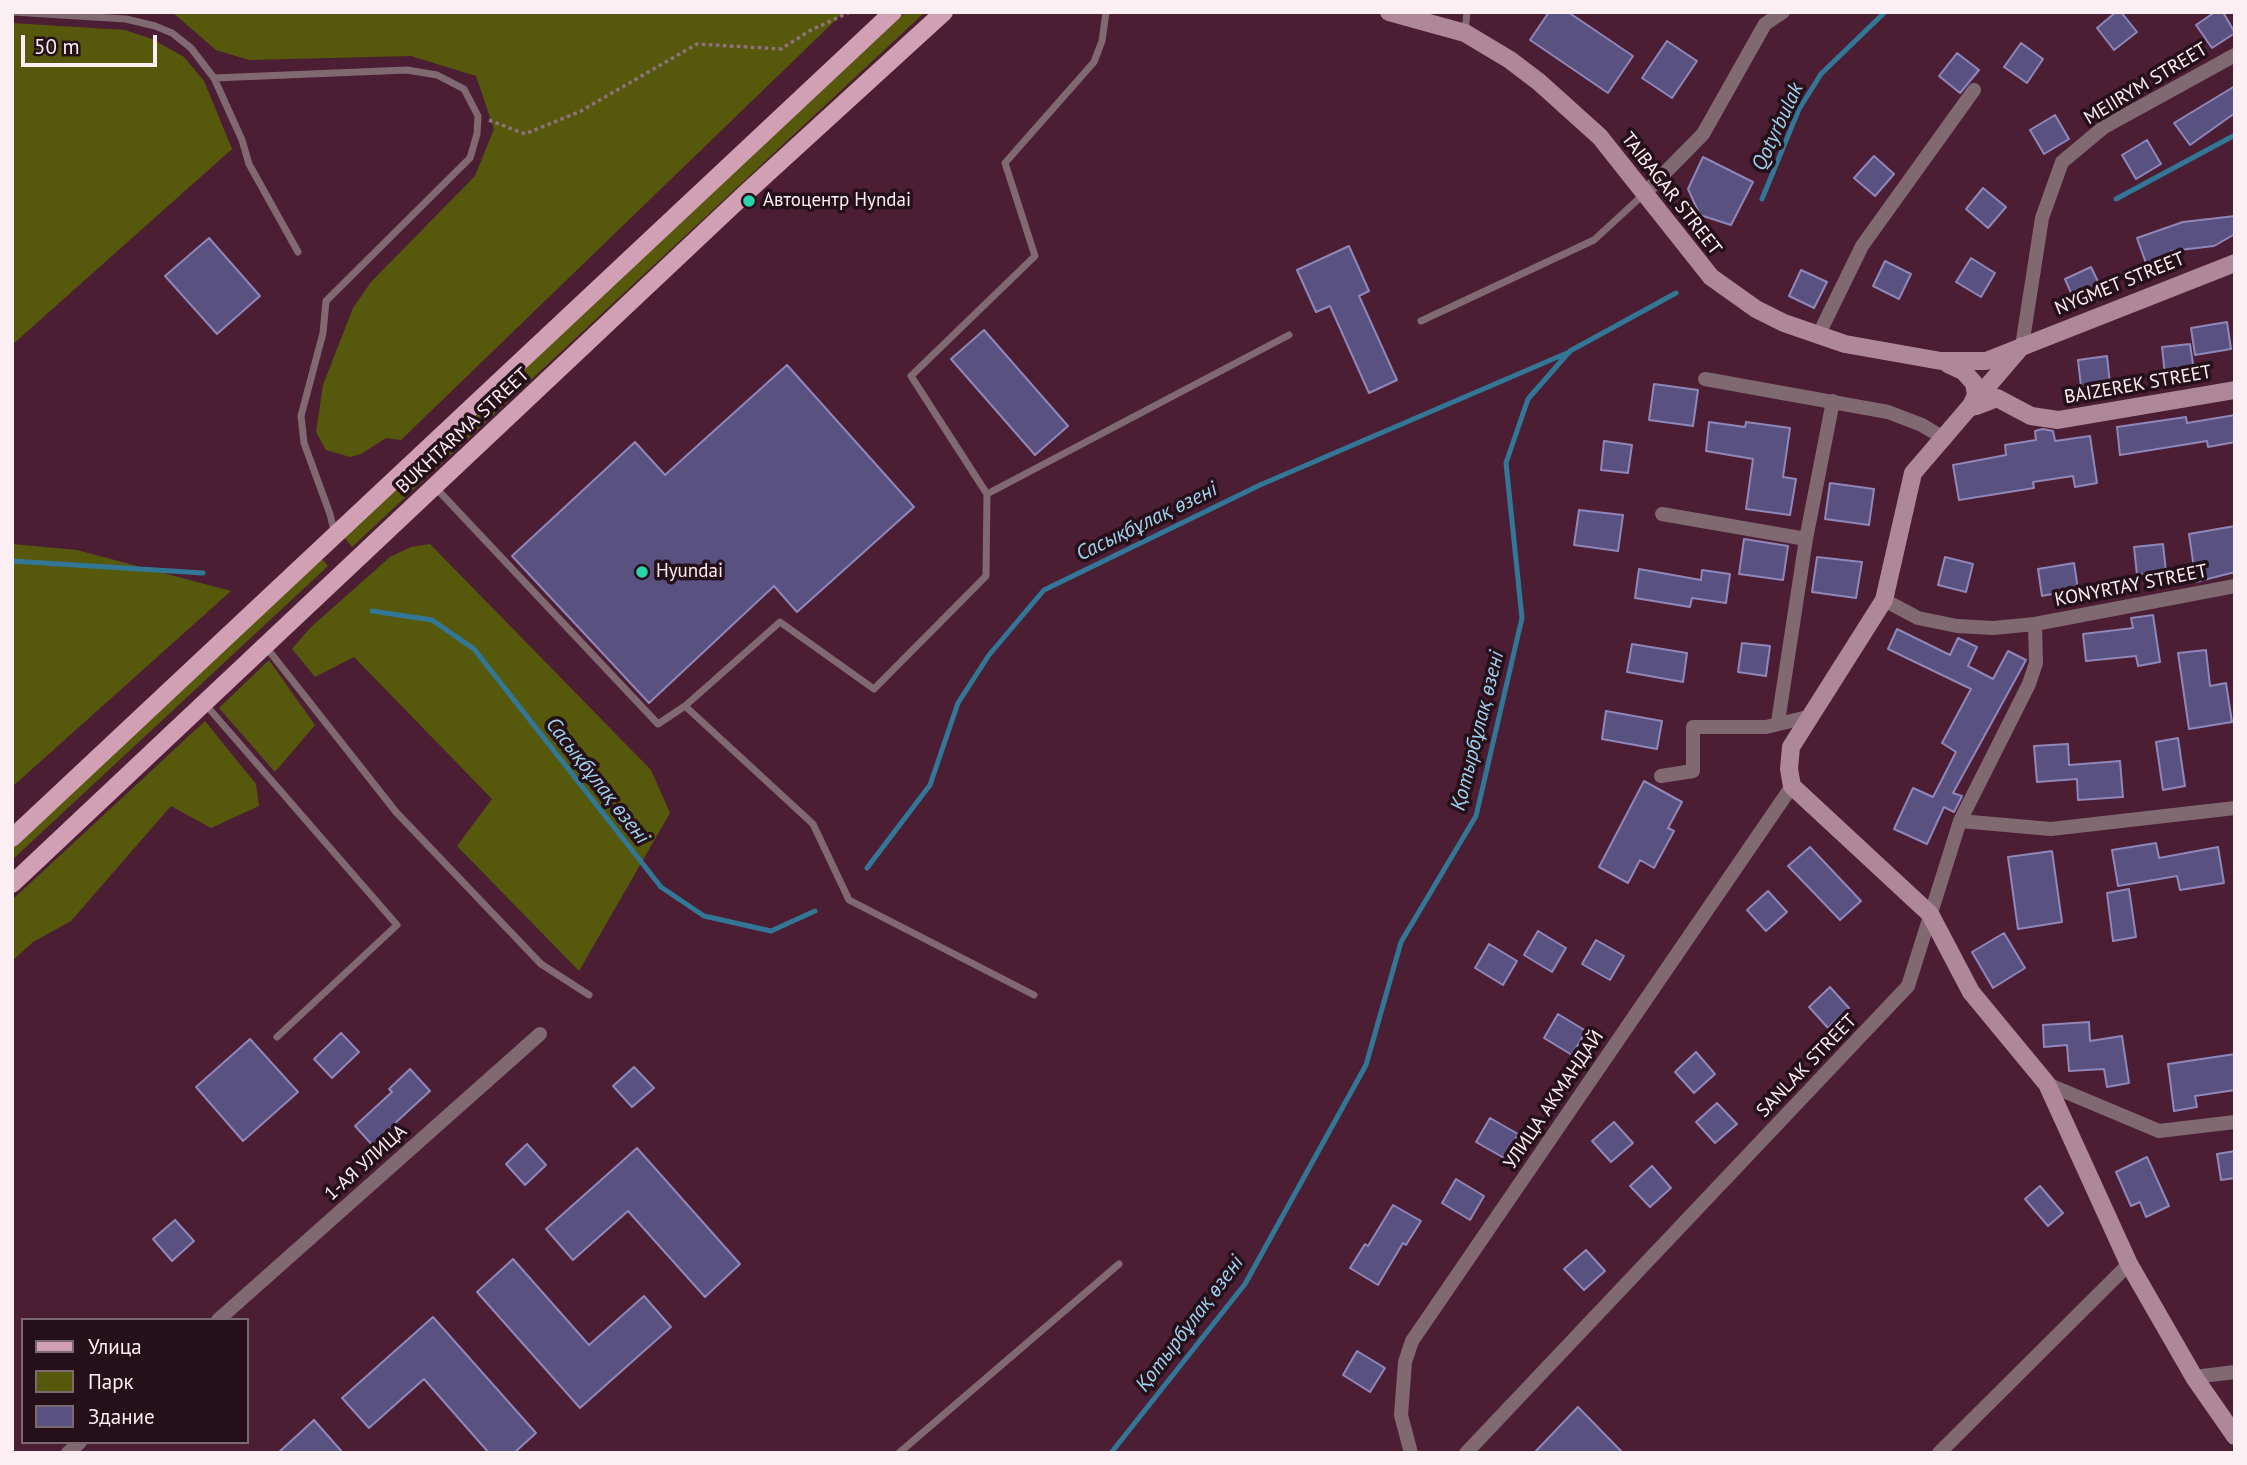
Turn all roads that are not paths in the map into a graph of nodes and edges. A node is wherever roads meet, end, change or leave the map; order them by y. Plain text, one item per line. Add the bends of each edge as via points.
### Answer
1 (13, 12) edge
2 (893, 12) edge
3 (1106, 12) edge
4 (1389, 12) edge
5 (1467, 12) edge
6 (1783, 12) edge
7 (944, 14) edge
8 (1465, 33) junction
9 (2235, 55) edge
10 (214, 78) junction
11 (1974, 90) dead end
12 (1646, 192) junction
13 (298, 252) dead end
14 (2235, 263) edge
15 (1422, 321) dead end
16 (1289, 335) dead end
17 (1818, 336) junction
18 (2022, 346) junction
19 (1941, 361) junction
20 (1705, 379) dead end
21 (1991, 385) junction
22 (2235, 390) edge
23 (1833, 401) junction
24 (2009, 404) junction
25 (1968, 412) junction
26 (1945, 439) junction
27 (434, 487) junction
28 (986, 494) junction
29 (1662, 514) dead end
30 (335, 537) junction
31 (1806, 539) junction
32 (357, 560) junction
33 (2235, 586) edge
34 (1884, 600) junction
35 (2035, 624) junction
36 (266, 646) junction
37 (205, 704) junction
38 (685, 706) junction
39 (1812, 716) junction
40 (1779, 722) junction
41 (1661, 776) dead end
42 (1792, 786) junction
43 (2235, 808) edge
44 (1960, 821) junction
45 (12, 838) edge
46 (12, 884) edge
47 (1930, 914) junction
48 (589, 995) dead end
49 (1034, 995) dead end
50 (540, 1034) dead end
51 (277, 1037) dead end
52 (2048, 1084) junction
53 (2235, 1122) edge
54 (1119, 1264) dead end
55 (2129, 1264) junction
56 (220, 1318) edge
57 (2235, 1372) edge
58 (2194, 1377) junction
59 (2235, 1436) edge
60 (899, 1453) edge
61 (1411, 1453) edge
62 (1466, 1453) edge
63 (1939, 1453) edge

1 - 10 lane via 126,19 155,26 191,48
2 - 30 main road, BUKHTARMA STREET
3 - 28 lane via 1094,62 1005,163 1035,256 911,376
4 - 8 main road, TAIBAGAR STREET
5 - 8 lane
6 - 12 street via 1765,24 1703,134
7 - 27 main road, BUKHTARMA STREET
8 - 12 main road, TAIBAGAR STREET via 1555,95 1600,137
9 - 18 street, MEIIRYM STREET via 2104,127 2062,162 2042,218
10 - 13 lane via 249,164
10 - 30 lane via 407,71 438,75 464,89 478,116 470,158 326,301 323,333 300,416 303,443
11 - 17 street via 1862,246
12 - 15 lane via 1594,240
12 - 17 main road, TAIBAGAR STREET via 1678,240 1711,277 1756,309
14 - 18 main road, NYGMET STREET
16 - 28 lane
17 - 19 main road, TAIBAGAR STREET
18 - 19 main road, NYGMET STREET via 1986,361
18 - 21 main road
19 - 21 main road via 1972,371
19 - 25 main road via 1963,371 1974,383 1976,395
20 - 23 street
21 - 24 main road
21 - 25 main road
22 - 24 main road, BAIZEREK STREET via 2058,419 2031,416
23 - 26 street via 1908,419
23 - 31 street
24 - 25 main road via 1988,399
25 - 26 main road
26 - 34 main road via 1913,472 1908,485
27 - 32 main road, BUKHTARMA STREET
27 - 38 lane via 658,724
28 - 38 lane via 986,576 874,689 780,622
29 - 31 street
30 - 32 main road
30 - 45 main road, BUKHTARMA STREET
31 - 40 street
32 - 36 main road, BUKHTARMA STREET
33 - 35 street, KONYRTAY STREET
34 - 35 street, KONYRTAY STREET via 1918,618 1957,626
34 - 39 main road
35 - 44 street, SANLAK STREET via 2036,663 2029,684
36 - 37 main road, BUKHTARMA STREET
36 - 48 lane via 396,812 541,964
37 - 46 main road, BUKHTARMA STREET
37 - 51 lane via 397,925
38 - 49 lane via 813,824 849,900
39 - 40 street
39 - 42 main road via 1791,747
40 - 41 street via 1766,727 1693,727 1693,771
42 - 47 main road
42 - 61 street, УЛИЦА АКМАНДАЙ via 1412,1341 1405,1362 1401,1415
43 - 44 street via 2051,829
44 - 47 street, SANLAK STREET
47 - 52 main road via 1971,992
47 - 62 street, SANLAK STREET via 1908,986 1899,997
50 - 56 street, 1-АЯ УЛИЦА
52 - 53 street via 2159,1131
52 - 55 main road
54 - 60 lane
55 - 58 main road
55 - 63 street
57 - 58 street
58 - 59 main road

